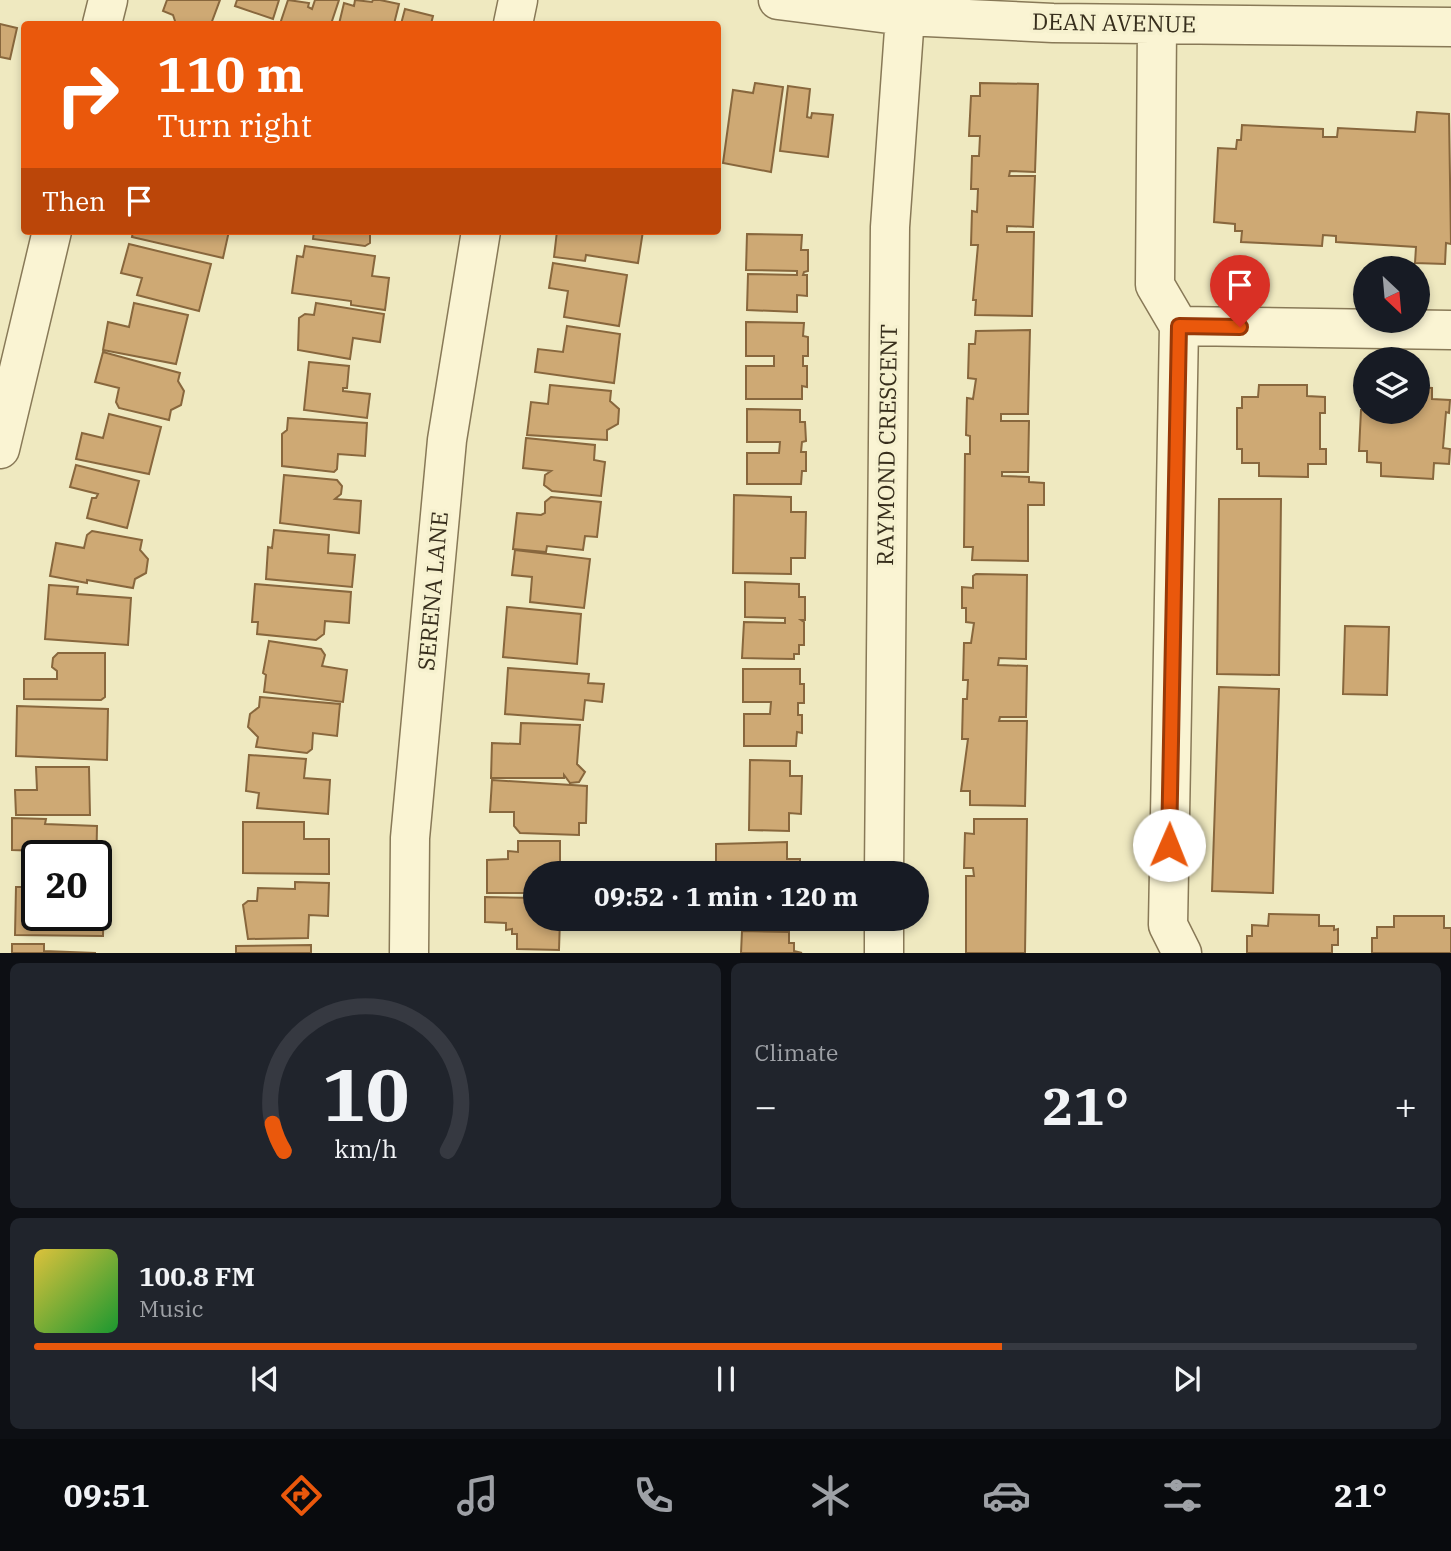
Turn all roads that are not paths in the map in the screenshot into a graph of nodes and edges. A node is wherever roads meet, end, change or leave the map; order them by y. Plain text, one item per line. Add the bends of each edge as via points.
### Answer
1 (108, 0) edge
2 (518, 0) edge
3 (778, 0) edge
4 (905, 16) junction
5 (103, 21) edge
6 (514, 21) edge
7 (1157, 24) junction
8 (1451, 27) edge
9 (51, 235) edge
10 (480, 235) edge
11 (1179, 326) junction
12 (1451, 330) edge
13 (0, 449) edge
14 (884, 861) edge
15 (884, 931) edge
16 (1178, 950) edge
17 (409, 953) edge
18 (884, 953) edge

1 - 5 street
2 - 6 street
3 - 4 street, DEAN AVENUE
4 - 7 street, DEAN AVENUE
4 - 14 street, RAYMOND CRESCENT via 890,227
7 - 8 street, DEAN AVENUE
7 - 11 street via 1155,285
9 - 13 street
10 - 17 street, SERENA LANE via 447,440 410,838
11 - 12 street
11 - 16 street via 1168,925
15 - 18 street

